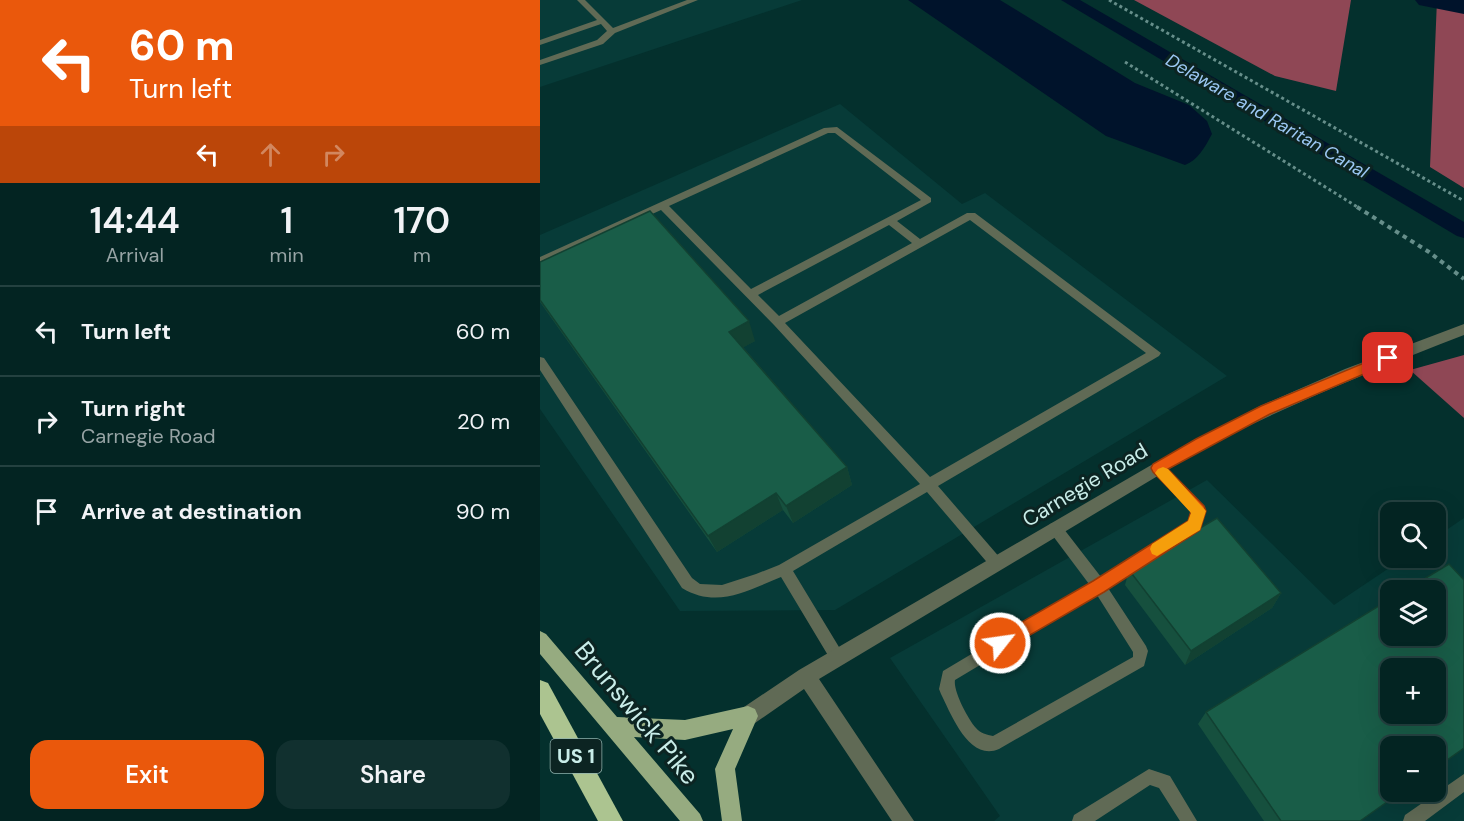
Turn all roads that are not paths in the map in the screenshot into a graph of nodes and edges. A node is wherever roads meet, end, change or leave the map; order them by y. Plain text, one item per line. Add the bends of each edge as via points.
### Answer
1 (581, 0) edge
2 (694, 0) edge
3 (602, 21) junction
4 (612, 31) junction
5 (540, 43) edge
6 (540, 63) edge
7 (662, 205) junction
8 (890, 220) junction
9 (919, 244) junction
10 (540, 261) edge
11 (750, 294) junction
12 (778, 322) junction
13 (1464, 329) edge
14 (540, 361) edge
15 (1158, 468) junction
16 (929, 485) junction
17 (1055, 528) junction
18 (996, 563) junction
19 (784, 569) junction
20 (1099, 586) junction
21 (540, 640) edge
22 (837, 657) junction
23 (806, 676) junction
24 (540, 691) edge
25 (748, 716) junction
26 (613, 726) junction
27 (1464, 782) edge
28 (611, 821) edge
29 (693, 821) edge
30 (732, 821) edge
31 (904, 821) edge
32 (1080, 821) edge
33 (1189, 821) edge
34 (1411, 821) edge

1 - 3 lane
2 - 4 lane
3 - 4 lane
3 - 5 lane
4 - 6 lane via 600,42
7 - 8 lane via 832,129 928,200
7 - 10 lane
7 - 11 lane
8 - 9 lane
8 - 11 lane
9 - 12 lane
9 - 16 lane via 971,215 1155,353
11 - 12 lane
12 - 16 lane
13 - 15 street, Carnegie Road via 1265,410
14 - 19 lane via 679,572 695,590 722,592
15 - 17 street, Carnegie Road
15 - 20 lane via 1199,511 1194,525
16 - 18 lane
16 - 19 lane
17 - 18 street, Carnegie Road
17 - 20 lane
18 - 22 street, Carnegie Road
19 - 22 lane
20 - 20 lane via 1141,651 1138,661 994,744 970,733 946,689 948,676
21 - 26 main road, Brunswick Pike
22 - 23 street, Carnegie Road
23 - 25 street, Carnegie Road
23 - 31 street
24 - 28 highway, US 1
25 - 26 main road via 685,730
25 - 30 main road via 725,769
26 - 29 main road, Brunswick Pike
27 - 34 lane
32 - 33 lane via 1149,777 1164,782

